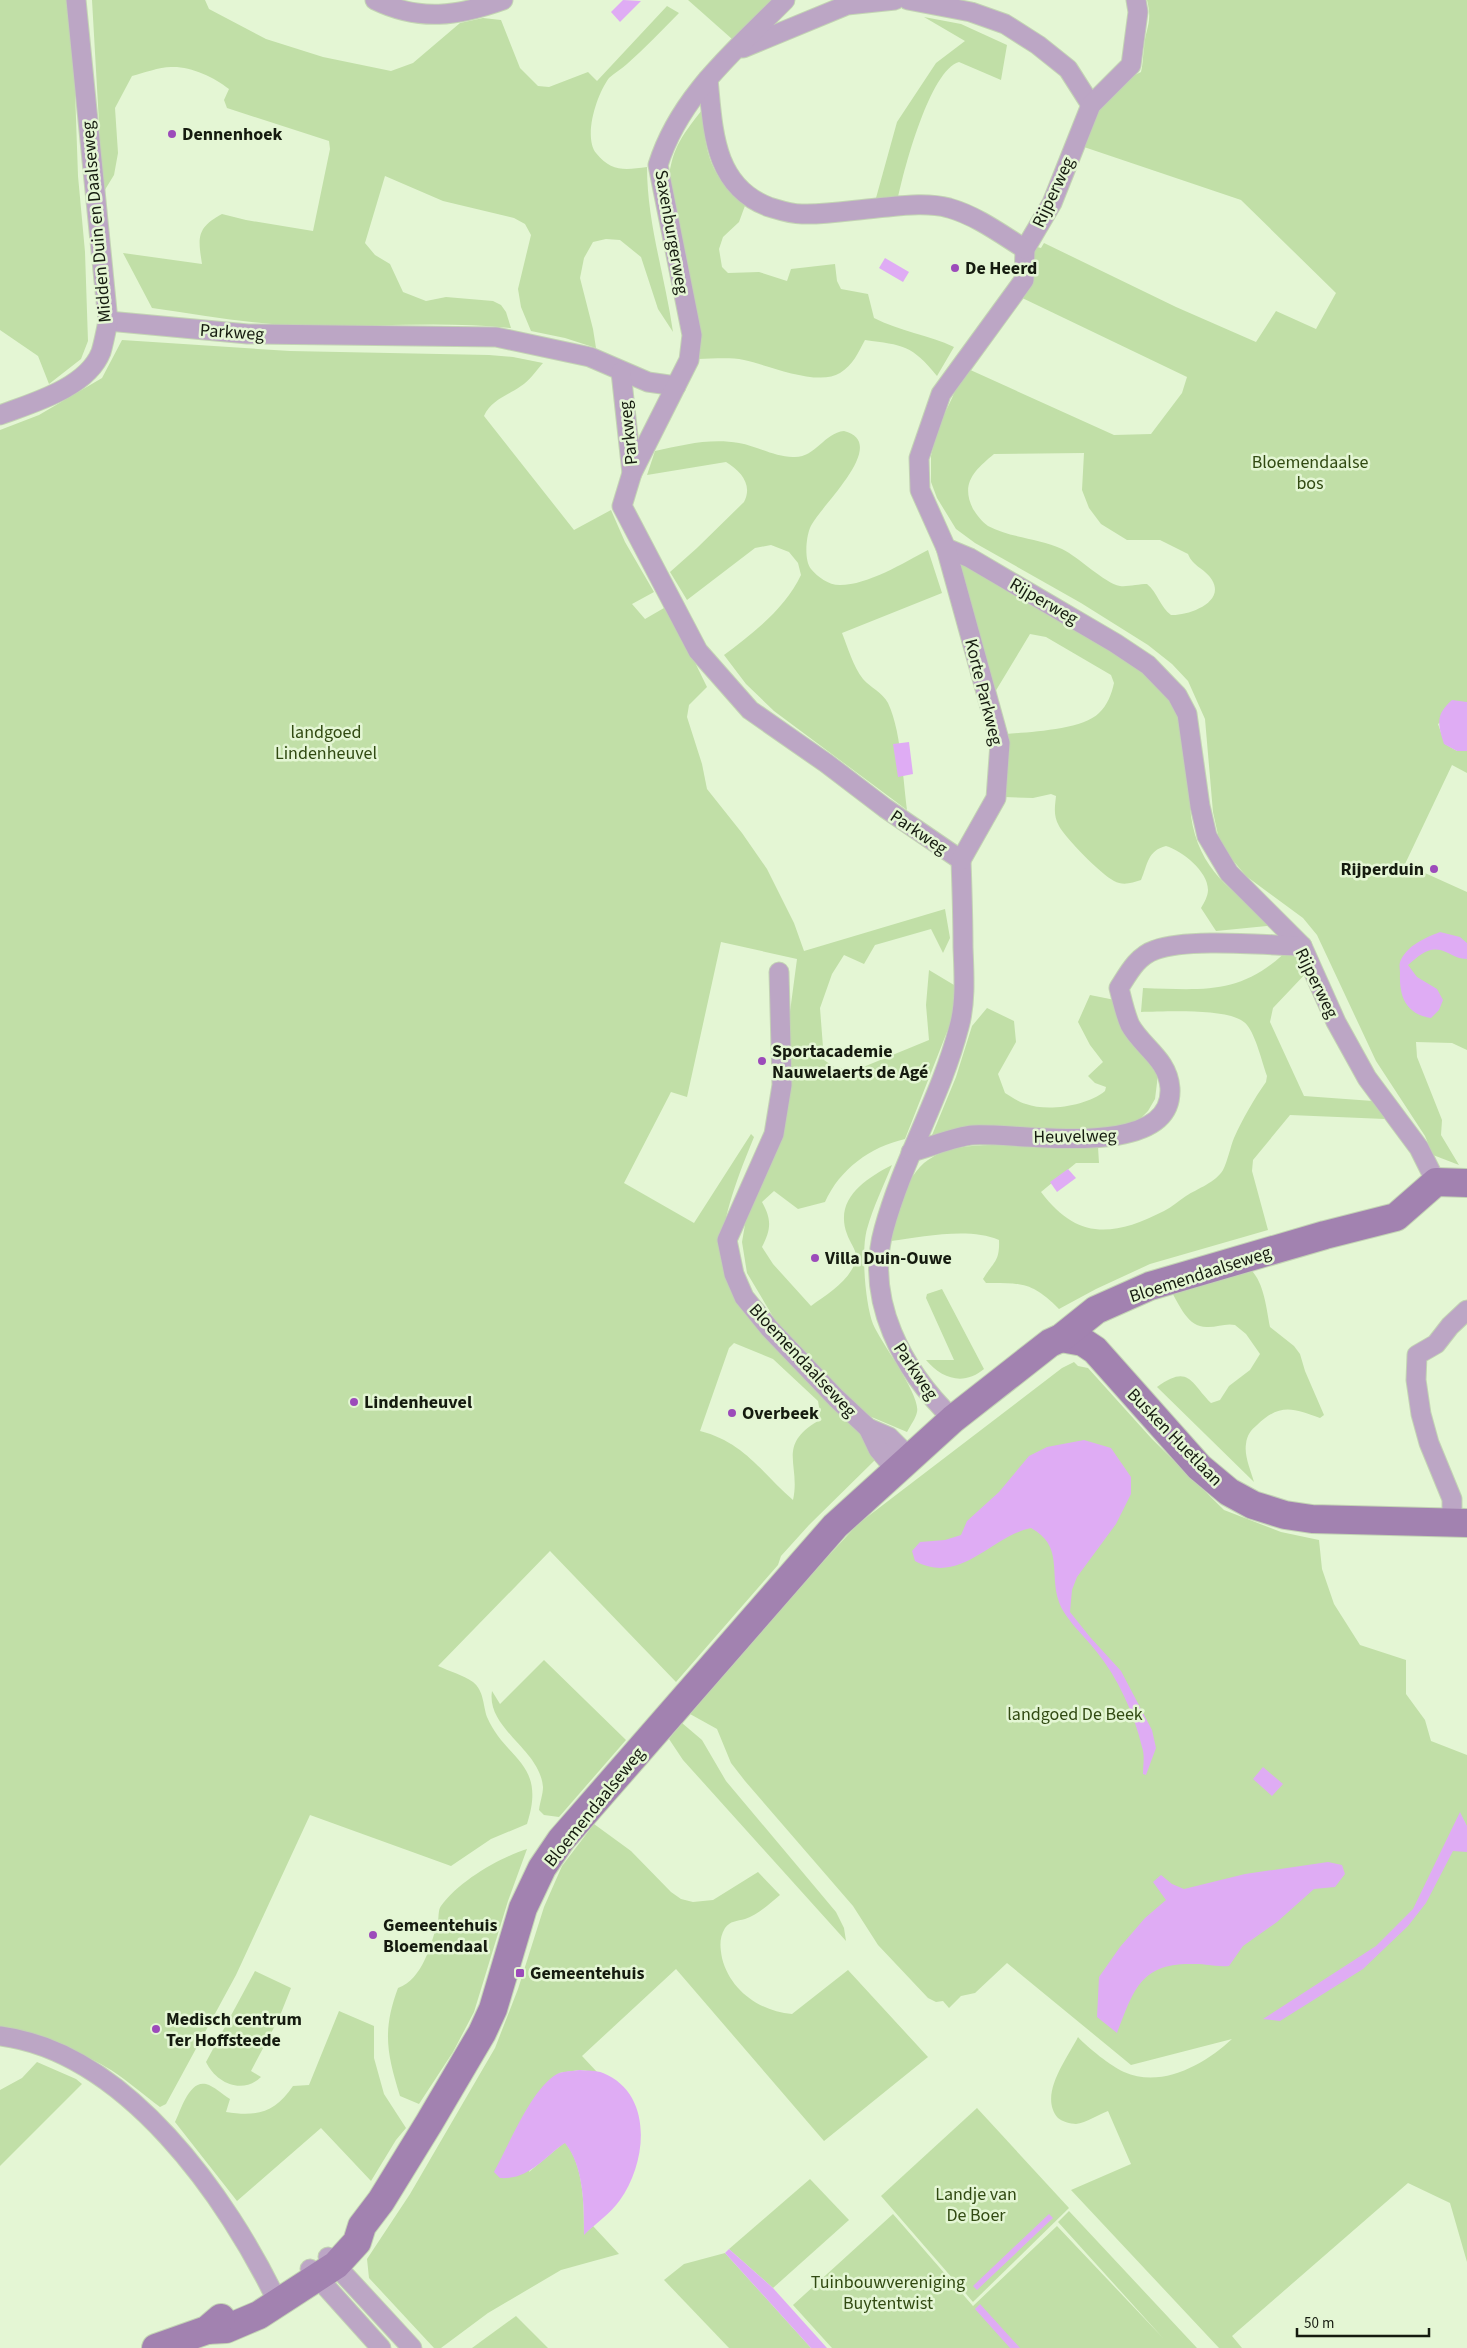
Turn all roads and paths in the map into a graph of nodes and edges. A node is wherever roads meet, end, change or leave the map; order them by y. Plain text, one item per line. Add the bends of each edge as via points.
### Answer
1 (76, 0) edge
2 (375, 0) edge
3 (503, 0) edge
4 (785, 0) edge
5 (894, 0) edge
6 (908, 0) edge
7 (1136, 0) edge
8 (735, 51) junction
9 (708, 79) junction
10 (1091, 105) junction
11 (1025, 249) junction
12 (108, 321) junction
13 (621, 372) junction
14 (676, 386) junction
15 (0, 414) edge
16 (632, 472) junction
17 (946, 548) junction
18 (961, 860) junction
19 (1302, 946) junction
20 (779, 972) dead end
21 (911, 1152) junction
22 (1436, 1182) junction
23 (1467, 1183) edge
24 (1467, 1310) edge
25 (1061, 1338) junction
26 (953, 1419) junction
27 (903, 1464) junction
28 (1462, 1526) edge
29 (0, 2036) edge
30 (322, 2266) junction
31 (276, 2297) junction
32 (156, 2348) edge
33 (381, 2348) edge
34 (412, 2348) edge

1 - 12 street, Midden Duin en Daalseweg
2 - 3 street via 421,14 448,15 472,12
4 - 8 street, Saxenburgerweg
5 - 8 street via 847,6
6 - 10 street via 971,12 1005,24 1068,69
7 - 10 street, Rijperweg via 1138,12 1131,65
8 - 9 street, Saxenburgerweg
9 - 11 street via 714,138 725,170 738,188 754,201 782,212 802,214 914,205 948,208 976,218
9 - 14 street, Saxenburgerweg via 684,108 658,165 692,335 689,360
10 - 11 street, Rijperweg via 1052,203
11 - 17 street, Rijperweg via 1024,280 941,394 919,458 920,490
12 - 13 street, Parkweg via 248,334 496,338 590,357
12 - 15 street, Midden Duin en Daalseweg via 100,354 84,375 53,396
13 - 14 street, Parkweg via 648,382
13 - 16 street, Parkweg
14 - 16 street, Saxenburgerweg
16 - 18 street, Parkweg via 622,506 698,651 750,710
17 - 18 street, Korte Parkweg via 1000,743 996,798
17 - 19 street, Rijperweg via 970,558 1115,643 1148,666 1177,695 1187,714 1207,836 1229,874
18 - 21 street, Parkweg via 964,981 960,1024 946,1071
19 - 21 street, Heuvelweg via 1190,944 1155,950 1134,965 1119,988 1130,1025 1164,1065 1170,1088 1166,1109 1146,1128 1122,1136 971,1135
19 - 22 street, Rijperweg via 1336,1022 1367,1078 1419,1148
20 - 27 street, Bloemendaalseweg via 782,1085 774,1134 727,1240 734,1274 744,1298 770,1329 868,1428 878,1449
21 - 26 street, Parkweg via 883,1231 880,1289 898,1348 915,1375
22 - 23 street
22 - 25 street, Bloemendaalseweg via 1396,1217 1150,1286 1096,1310
24 - 28 street via 1436,1344 1417,1355 1416,1380 1421,1414
25 - 26 street, Bloemendaalseweg via 1050,1343
25 - 28 street, Busken Huetlaan via 1083,1342 1095,1350 1199,1467 1229,1492 1253,1505 1284,1515 1312,1519
26 - 27 street, Bloemendaalseweg
27 - 30 street, Bloemendaalseweg via 836,1526 561,1840 542,1868 524,1908 493,2009 482,2033 381,2201 362,2226
29 - 31 street via 58,2051 101,2077 158,2126 222,2203
30 - 31 street, Bloemendaalseweg
30 - 33 street
30 - 34 street
31 - 32 street, Bloemendaalseweg via 259,2315 226,2329 207,2330

